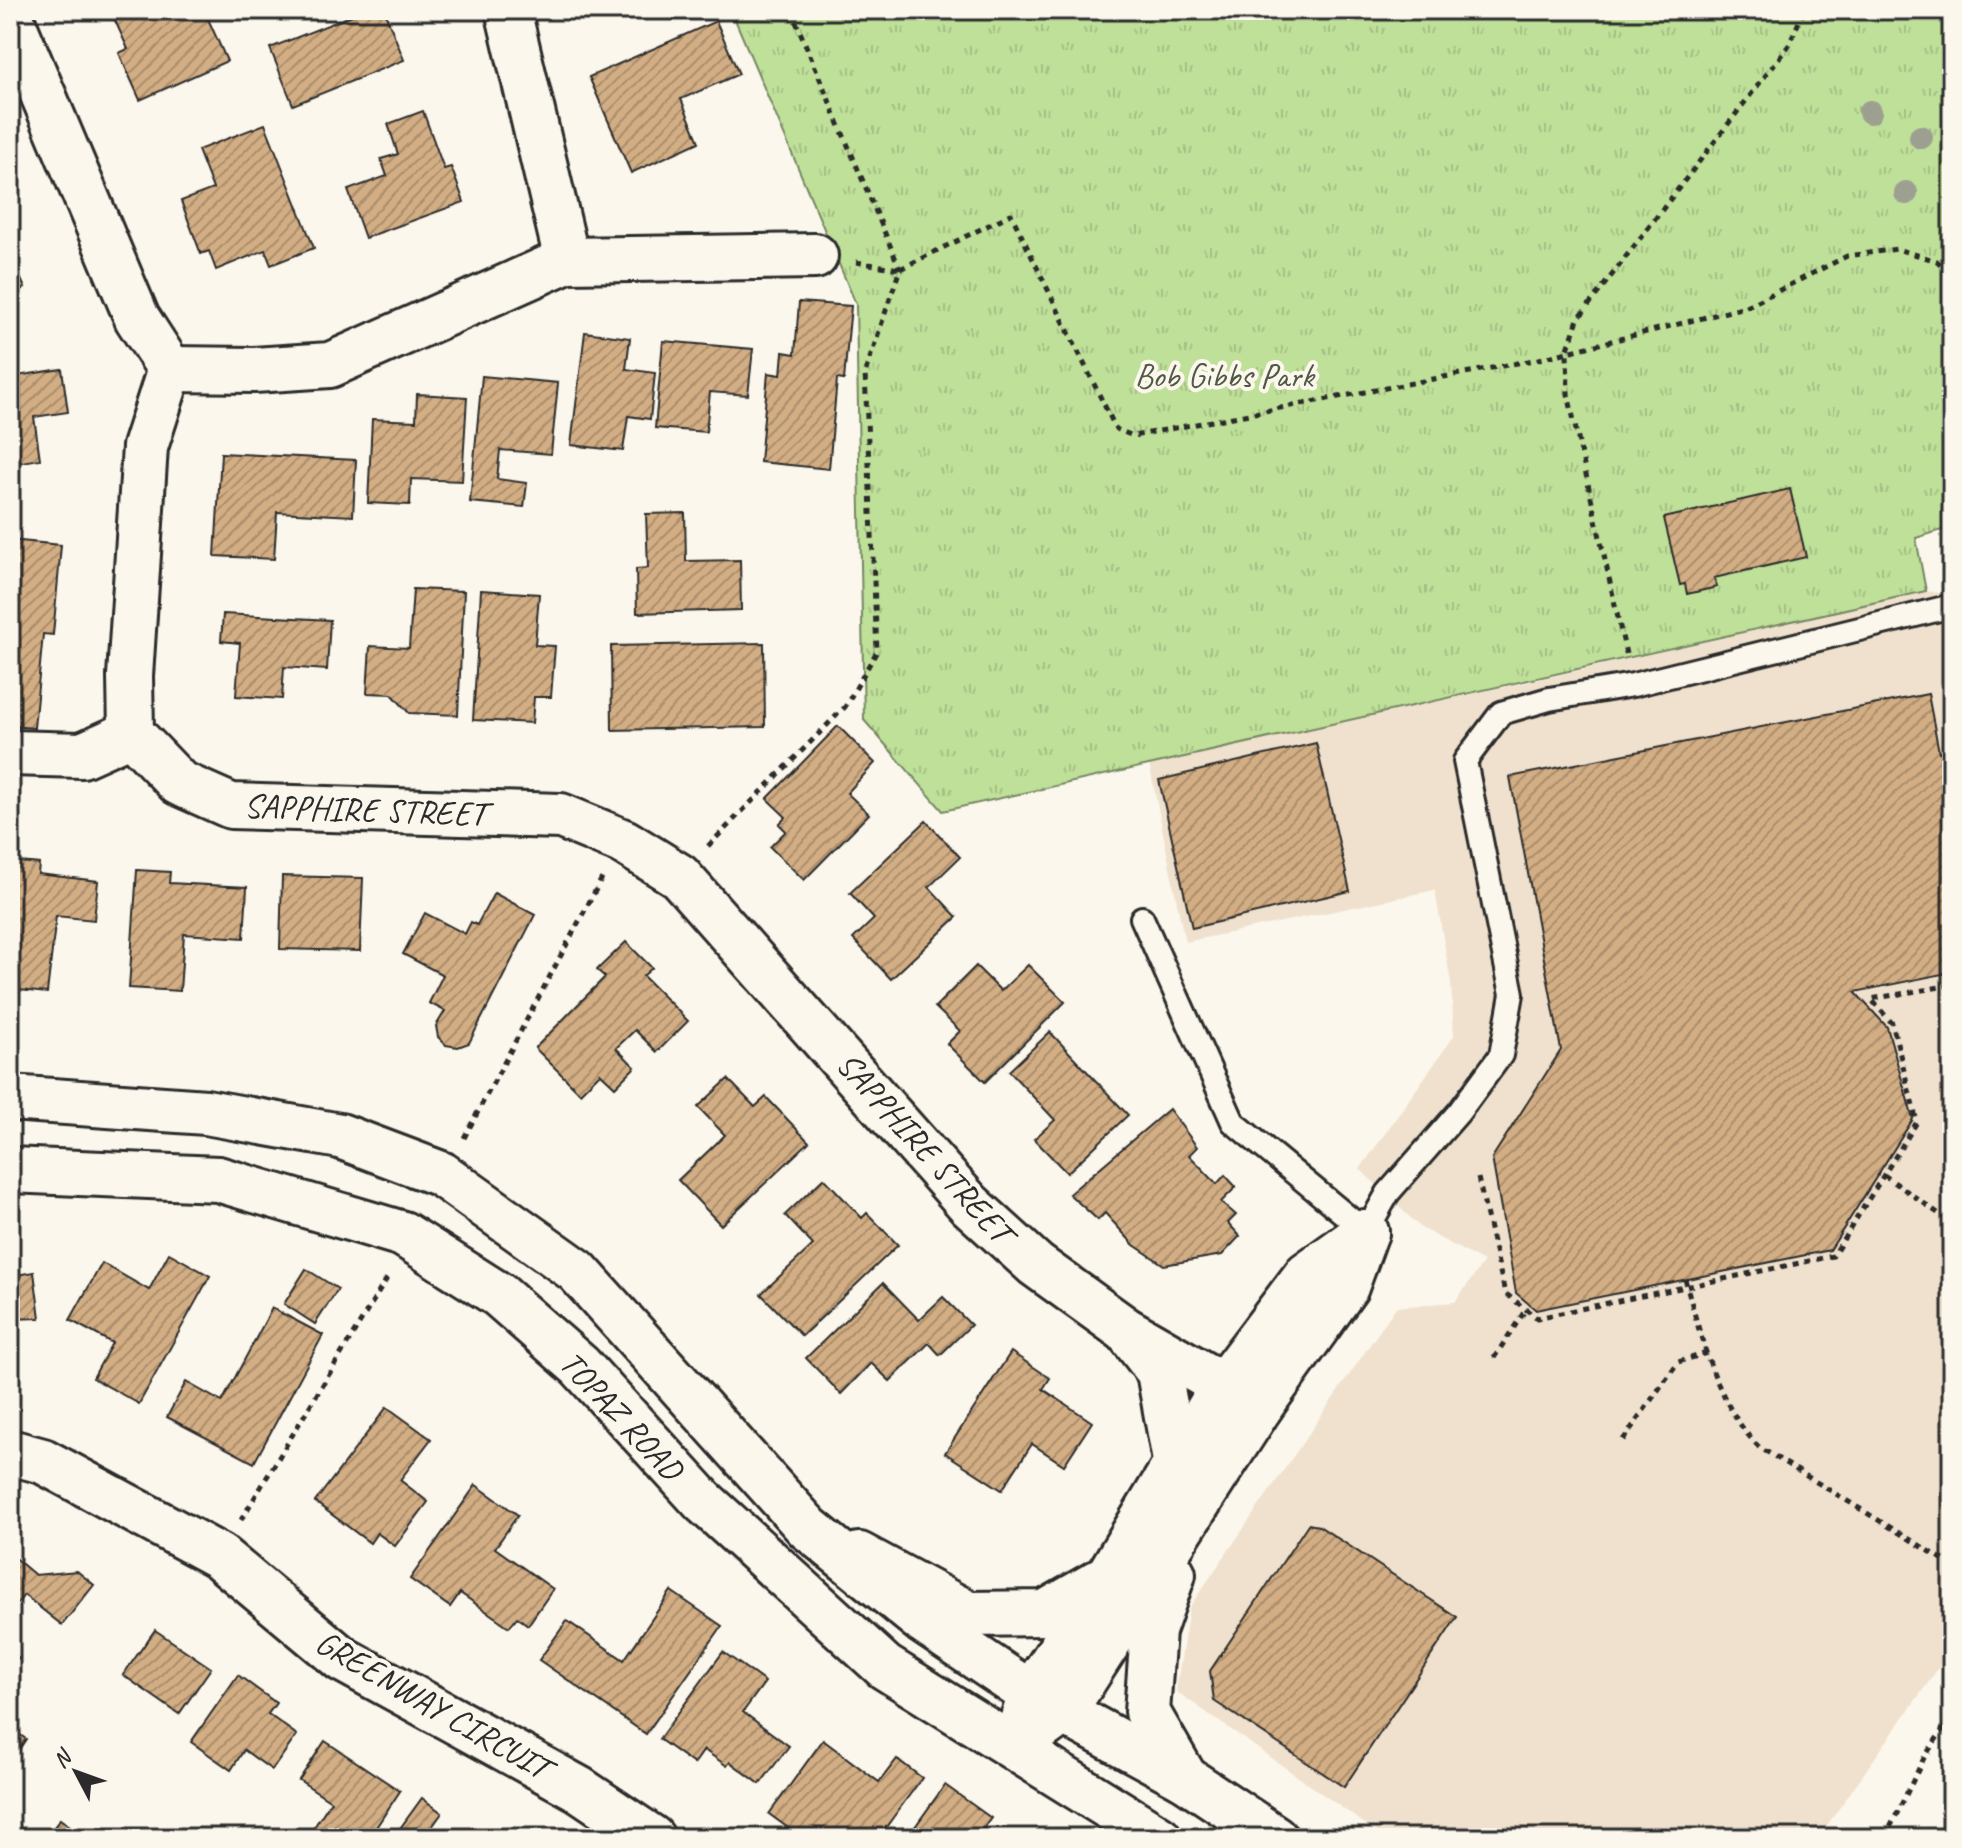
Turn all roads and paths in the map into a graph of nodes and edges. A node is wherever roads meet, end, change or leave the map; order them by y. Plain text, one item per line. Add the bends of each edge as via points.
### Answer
1 (508, 10) edge
2 (791, 10) edge
3 (1804, 10) edge
4 (10, 16) edge
5 (815, 256) dead end
6 (567, 260) junction
7 (900, 269) junction
8 (1952, 275) edge
9 (1567, 352) junction
10 (170, 369) junction
11 (1952, 606) edge
12 (1633, 685) junction
13 (131, 733) junction
14 (10, 753) edge
15 (624, 842) junction
16 (679, 876) junction
17 (1142, 918) dead end
18 (1952, 985) edge
19 (10, 1098) edge
20 (10, 1170) edge
21 (441, 1174) junction
22 (1884, 1175) junction
23 (1478, 1178) dead end
24 (1952, 1223) edge
25 (1366, 1232) junction
26 (403, 1234) junction
27 (1686, 1283) junction
28 (1526, 1309) junction
29 (1126, 1330) junction
30 (1707, 1353) junction
31 (1494, 1358) dead end
32 (1224, 1384) junction
33 (1260, 1407) junction
34 (1623, 1440) dead end
35 (10, 1452) edge
36 (1176, 1466) junction
37 (1193, 1515) junction
38 (808, 1528) junction
39 (219, 1556) junction
40 (1952, 1565) edge
41 (1107, 1578) junction
42 (1047, 1703) junction
43 (1952, 1715) edge
44 (1014, 1747) junction
45 (1185, 1778) junction
46 (652, 1838) edge
47 (1159, 1838) edge
48 (1275, 1838) edge
49 (1885, 1838) edge

1 - 6 street
2 - 7 path
3 - 9 path via 1789,45 1578,319
4 - 10 street via 137,318
5 - 6 street
6 - 10 street via 330,365
7 - 9 path via 1011,214 1116,429 1133,436
7 - 16 path via 865,373 877,651 845,707
8 - 9 path via 1937,261 1897,249 1847,256 1746,307
9 - 12 path via 1568,394
10 - 13 street via 145,447
11 - 12 lane
12 - 25 lane via 1501,713 1465,761 1512,994 1501,1055 1388,1193
13 - 14 street via 82,755
13 - 15 street, SAPPHIRE STREET via 179,783 231,806 561,816
15 - 16 street, SAPPHIRE STREET
15 - 21 path via 479,1115
16 - 29 street, SAPPHIRE STREET via 969,1204 1036,1265
17 - 25 lane via 1233,1122
18 - 22 path via 1871,999 1892,1023 1917,1122
19 - 21 street, TOPAZ ROAD via 221,1114 340,1136
20 - 26 street, TOPAZ ROAD via 218,1179
21 - 38 street, TOPAZ ROAD via 577,1271
22 - 24 path
22 - 27 path via 1833,1256
23 - 28 path via 1505,1293
25 - 32 street via 1307,1274
25 - 33 street via 1346,1287
26 - 39 path via 389,1275
26 - 44 street, TOPAZ ROAD via 499,1295 580,1366 703,1501 885,1667
27 - 28 path via 1537,1318
27 - 30 path
28 - 31 path
29 - 32 street, SAPPHIRE STREET
29 - 36 street, SAPPHIRE STREET via 1159,1372
30 - 34 path via 1678,1362
30 - 40 path via 1728,1407 1759,1447
32 - 33 street, SAPPHIRE STREET
32 - 36 street
33 - 37 street
35 - 39 street, GREENWAY CIRCUIT via 43,1461
36 - 41 street
37 - 42 street
37 - 45 street via 1153,1631 1147,1712
38 - 41 street, TOPAZ ROAD via 969,1614 1045,1613
38 - 42 street, TOPAZ ROAD via 924,1622
39 - 46 street, GREENWAY CIRCUIT via 342,1659 579,1789
41 - 42 street
42 - 44 street
42 - 45 street, TOPAZ ROAD
43 - 49 path via 1924,1758
44 - 47 street, TOPAZ ROAD
45 - 48 street, TOPAZ ROAD

